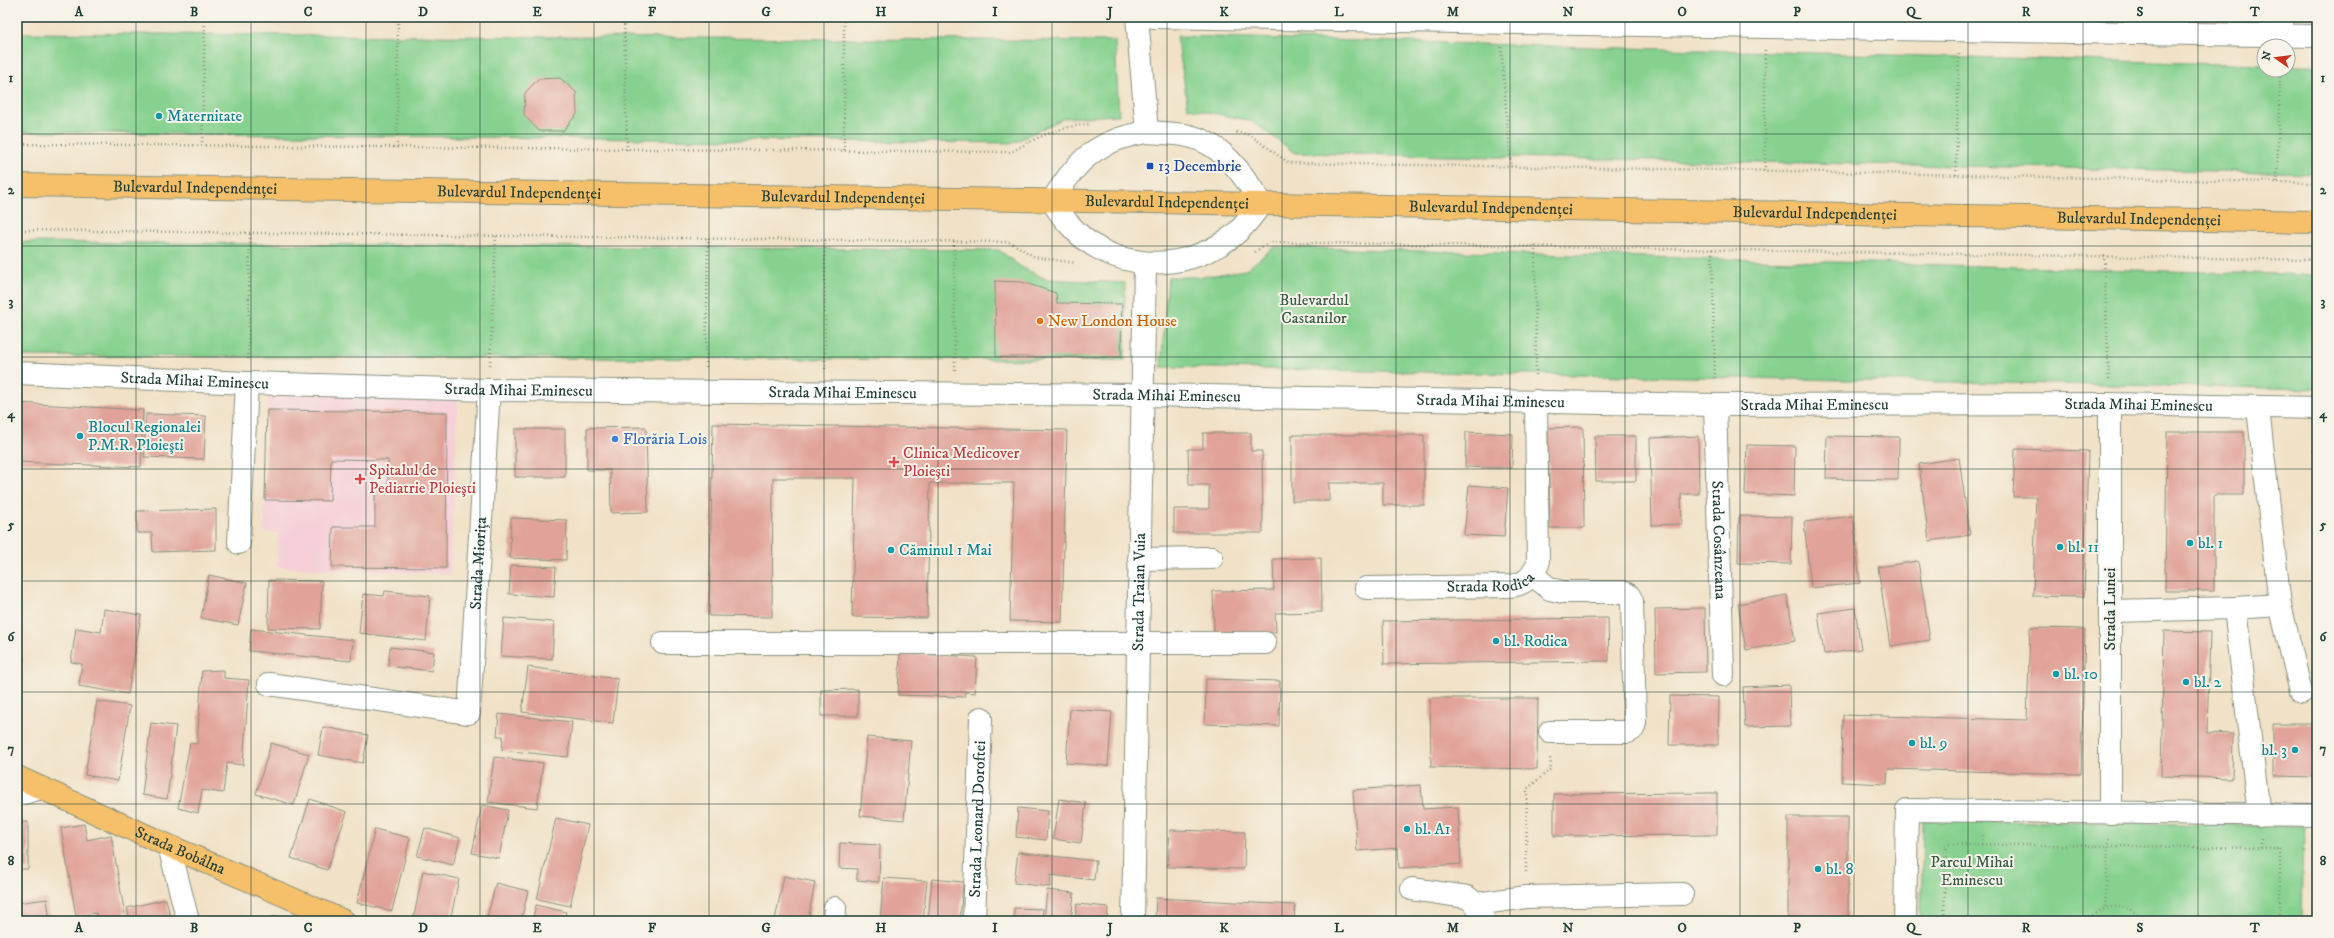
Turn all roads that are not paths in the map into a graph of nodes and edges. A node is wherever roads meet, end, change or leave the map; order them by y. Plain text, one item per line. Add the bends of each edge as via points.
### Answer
1 (1137, 17) edge
2 (1153, 17) edge
3 (1498, 20) edge
4 (2282, 26) edge
5 (2317, 36) edge
6 (1147, 132) junction
7 (17, 185) edge
8 (1052, 201) junction
9 (1261, 204) junction
10 (2317, 222) edge
11 (1145, 263) junction
12 (17, 373) edge
13 (247, 383) junction
14 (489, 390) junction
15 (1143, 394) junction
16 (1536, 401) junction
17 (1715, 404) junction
18 (2110, 404) junction
19 (2258, 408) junction
20 (2317, 408) edge
21 (239, 543) dead end
22 (1212, 558) dead end
23 (1138, 559) junction
24 (1533, 575) junction
25 (1366, 588) dead end
26 (2280, 605) junction
27 (2235, 608) junction
28 (2110, 611) junction
29 (1137, 642) junction
30 (663, 643) dead end
31 (1265, 643) dead end
32 (1723, 675) dead end
33 (269, 684) dead end
34 (2301, 692) dead end
35 (980, 718) dead end
36 (1550, 732) road end
37 (17, 777) edge
38 (41, 788) junction
39 (17, 795) edge
40 (2110, 813) junction
41 (2259, 815) junction
42 (2317, 815) edge
43 (169, 846) junction
44 (1412, 890) dead end
45 (1682, 894) dead end
46 (1480, 912) edge
47 (188, 921) edge
48 (344, 921) edge
49 (974, 921) edge
50 (1132, 921) edge
51 (1905, 921) edge

1 - 6 street
2 - 3 street
3 - 4 street via 1959,30
4 - 5 street
6 - 8 street via 1124,136 1102,145 1086,156 1068,174
6 - 9 street via 1185,135 1207,142 1230,160 1251,186
7 - 8 main road, Bulevardul Independenței
8 - 9 main road, Bulevardul Independenței
8 - 11 street via 1068,224 1090,243 1126,260
9 - 10 main road, Bulevardul Independenței
9 - 11 street via 1240,229 1215,247 1191,258
11 - 15 street, Strada Traian Vuia
12 - 13 street, Strada Mihai Eminescu
13 - 14 street, Strada Mihai Eminescu
13 - 21 street
14 - 15 street, Strada Mihai Eminescu
14 - 33 street, Strada Miorița via 469,713
15 - 16 street, Strada Mihai Eminescu
15 - 23 street, Strada Traian Vuia
16 - 17 street, Strada Mihai Eminescu
16 - 24 street, Strada Rodica via 1538,564
17 - 18 street, Strada Mihai Eminescu
17 - 32 street, Strada Cosânzeana
18 - 19 street, Strada Mihai Eminescu
18 - 28 street, Strada Lunei
19 - 20 street, Strada Mihai Eminescu
19 - 26 street
22 - 23 street
23 - 29 street, Strada Traian Vuia
24 - 25 street, Strada Rodica via 1520,585 1509,586
24 - 36 street via 1550,589 1563,592 1623,592 1630,595 1632,601 1635,723 1633,730
26 - 27 street
26 - 34 street
27 - 28 street
27 - 41 street
28 - 40 street, Strada Lunei
29 - 30 street
29 - 31 street
29 - 50 street, Strada Traian Vuia
35 - 49 street, Strada Leonard Doroftei
37 - 38 main road, Strada Bobâlna
38 - 39 street
38 - 43 main road, Strada Bobâlna
40 - 41 street
40 - 51 street via 1907,810
41 - 42 street
43 - 47 street
43 - 48 main road, Strada Bobâlna
44 - 46 street via 1467,897
45 - 46 street via 1526,897

